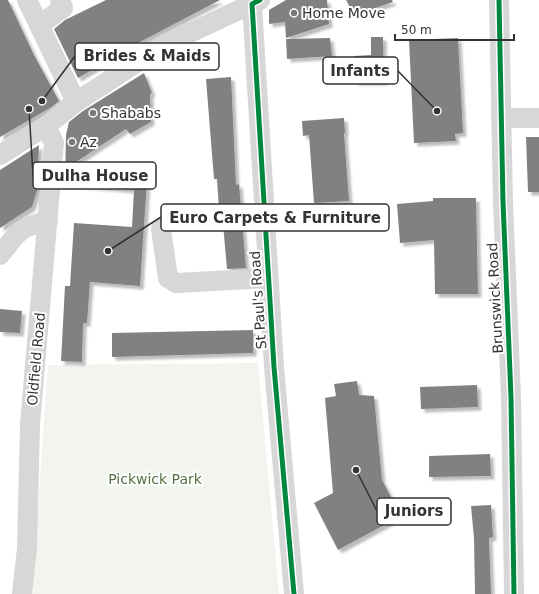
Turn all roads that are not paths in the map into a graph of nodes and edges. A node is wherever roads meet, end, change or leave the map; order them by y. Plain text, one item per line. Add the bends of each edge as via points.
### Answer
1 (27, 0) edge
2 (60, 0) edge
3 (499, 0) edge
4 (254, 1) edge
5 (39, 24) junction
6 (76, 102) junction
7 (501, 118) junction
8 (539, 118) edge
9 (46, 126) junction
10 (0, 155) edge
11 (48, 221) junction
12 (160, 229) dead end
13 (0, 255) edge
14 (268, 278) junction
15 (22, 594) edge
16 (294, 594) edge
17 (514, 594) edge

1 - 5 street
2 - 5 street via 63,8
3 - 7 street, Brunswick Road
4 - 6 street via 162,46
4 - 14 street, St Paul's Road
5 - 6 street
6 - 9 street
7 - 8 street
7 - 17 street, Brunswick Road via 511,398
9 - 10 street
9 - 11 street, Oldfield Road via 54,143
11 - 13 street via 26,226
11 - 15 street, Oldfield Road via 30,424 27,548
12 - 14 street via 168,278 176,283
14 - 16 street, St Paul's Road

